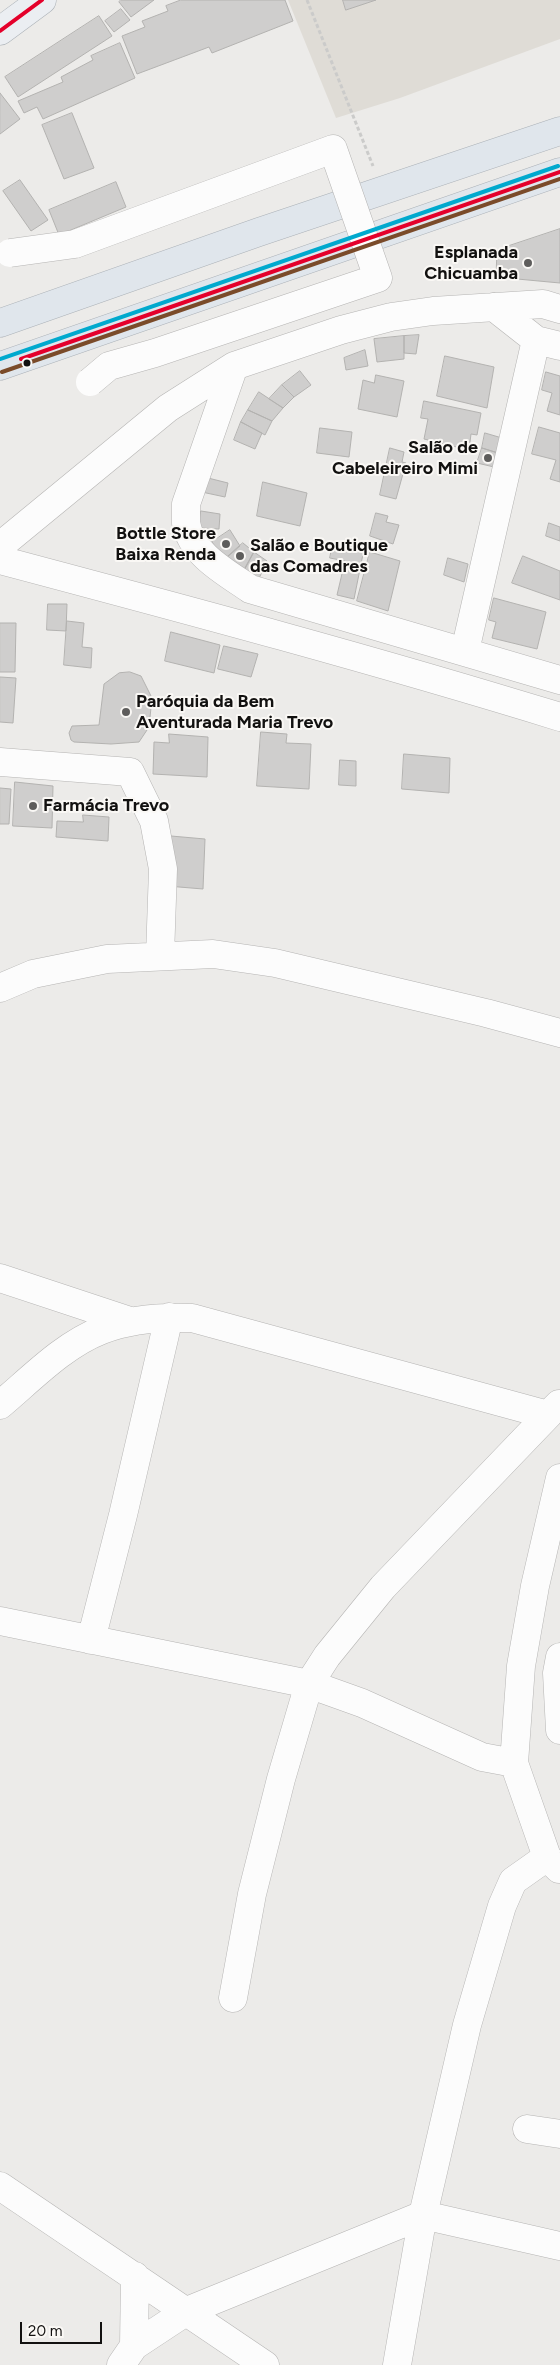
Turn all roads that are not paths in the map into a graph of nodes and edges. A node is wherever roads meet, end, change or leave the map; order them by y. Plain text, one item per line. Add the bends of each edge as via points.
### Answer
1 (42, 0) edge
2 (0, 31) edge
3 (560, 126) edge
4 (560, 131) edge
5 (508, 149) junction
6 (560, 172) edge
7 (10, 253) dead end
8 (494, 307) junction
9 (560, 309) edge
10 (0, 323) edge
11 (548, 343) edge
12 (0, 366) edge
13 (234, 366) junction
14 (90, 382) dead end
15 (0, 546) edge
16 (0, 560) edge
17 (466, 651) junction
18 (560, 680) edge
19 (560, 717) edge
20 (0, 762) edge
21 (160, 956) junction
22 (0, 988) edge
23 (560, 1033) edge
24 (0, 1278) edge
25 (169, 1318) junction
26 (130, 1321) junction
27 (0, 1405) edge
28 (554, 1410) edge
29 (560, 1478) edge
30 (0, 1621) edge
31 (91, 1640) junction
32 (560, 1657) edge
33 (308, 1684) junction
34 (560, 1730) edge
35 (514, 1763) junction
36 (554, 1863) edge
37 (233, 1998) dead end
38 (526, 2128) dead end
39 (560, 2134) edge
40 (0, 2186) edge
41 (423, 2215) junction
42 (560, 2246) edge
43 (135, 2276) junction
44 (186, 2311) junction
45 (127, 2356) edge
46 (265, 2365) edge
47 (396, 2365) edge

1 - 2 main road
3 - 5 street
4 - 5 highway
5 - 10 highway
6 - 12 highway
7 - 14 street, bridge via 75,244 333,149 378,278 108,366
8 - 9 street via 543,304
8 - 11 street
8 - 13 street via 391,317 340,330
11 - 17 street
13 - 15 street via 168,408
13 - 17 street via 186,504 186,524 193,541 218,568 250,589
16 - 19 street via 205,614
17 - 18 street
20 - 21 street via 130,772 154,821 163,869
21 - 22 street via 98,961 33,974
21 - 23 street via 213,954 275,963
24 - 26 street
25 - 26 street
25 - 28 street via 192,1318
25 - 31 street
26 - 27 street via 101,1330 71,1347
28 - 33 street via 383,1587
29 - 35 street via 535,1586 521,1666
30 - 31 street
31 - 33 street
32 - 34 street via 557,1673
33 - 35 street via 362,1703 482,1757
33 - 37 street via 252,1894
35 - 36 street
36 - 41 street via 513,1881 502,1906 467,2024
38 - 39 street
40 - 43 street
41 - 42 street
41 - 44 street
41 - 47 street
43 - 44 street
43 - 45 street
44 - 45 street
44 - 46 street

